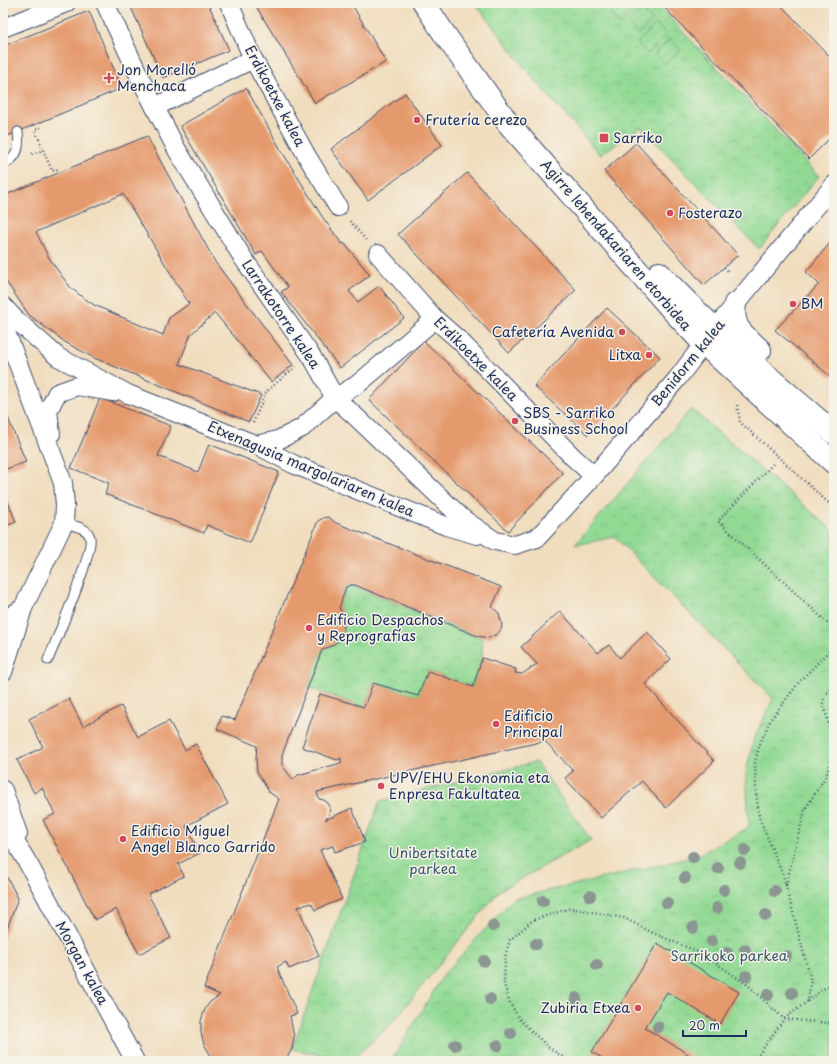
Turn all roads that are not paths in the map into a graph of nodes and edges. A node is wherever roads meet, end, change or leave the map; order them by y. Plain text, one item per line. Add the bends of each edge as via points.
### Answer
1 (66, 3) edge
2 (105, 3) edge
3 (229, 3) edge
4 (424, 3) edge
5 (438, 3) edge
6 (3, 28) edge
7 (253, 59) junction
8 (155, 107) junction
9 (18, 132) dead end
10 (3, 164) edge
11 (834, 185) edge
12 (344, 213) road end
13 (378, 254) dead end
14 (735, 304) junction
15 (3, 306) edge
16 (435, 319) junction
17 (3, 324) edge
18 (709, 336) junction
19 (128, 394) junction
20 (792, 397) junction
21 (336, 398) junction
22 (834, 433) edge
23 (257, 445) junction
24 (53, 456) junction
25 (834, 463) edge
26 (594, 476) junction
27 (64, 523) junction
28 (537, 538) joint
29 (495, 541) junction
30 (23, 608) junction
31 (3, 621) edge
32 (48, 660) dead end
33 (3, 672) edge
34 (3, 790) edge
35 (3, 821) edge
36 (29, 865) junction
37 (135, 1061) edge

1 - 6 street
2 - 8 street, Larrakotorre kalea
3 - 7 street, Erdikoetxe kalea
4 - 18 main road, Agirre lehendakariaren etorbidea via 508,123 674,312
5 - 18 main road, Agirre lehendakariaren etorbidea via 506,101 684,300
7 - 8 street
7 - 12 street, Erdikoetxe kalea via 308,158
8 - 21 street, Larrakotorre kalea via 177,150 243,258 312,356
9 - 10 lane via 19,146 16,154
11 - 14 street, Benidorm kalea
13 - 16 street, Erdikoetxe kalea
14 - 18 street, Benidorm kalea
14 - 20 main road via 735,322 741,333 788,377
15 - 19 street, Etxenagusia margolariaren kalea via 58,357
16 - 21 street via 358,384
16 - 26 street, Erdikoetxe kalea
17 - 24 street, Etxenagusia margolariaren kalea
18 - 20 main road, Agirre lehendakariaren etorbidea
18 - 25 main road, Agirre lehendakariaren etorbidea
18 - 26 street, Benidorm kalea via 677,379
19 - 23 street, Etxenagusia margolariaren kalea
19 - 24 street, Etxenagusia margolariaren kalea via 77,386 58,393 48,411
20 - 22 main road, Agirre lehendakariaren etorbidea
21 - 23 street via 302,428 278,440
21 - 29 street, Larrakotorre kalea via 463,519
23 - 29 street, Etxenagusia margolariaren kalea via 293,464 446,526
24 - 27 street, Etxenagusia margolariaren kalea via 63,484
26 - 28 street, Benidorm kalea
27 - 30 street, Etxenagusia margolariaren kalea
27 - 32 lane via 83,528 90,536 90,545 85,565
28 - 29 street, Larrakotorre kalea via 515,545
30 - 31 street
30 - 33 street, Etxenagusia margolariaren kalea
34 - 36 street
35 - 36 street
36 - 37 street, Morgan kalea

